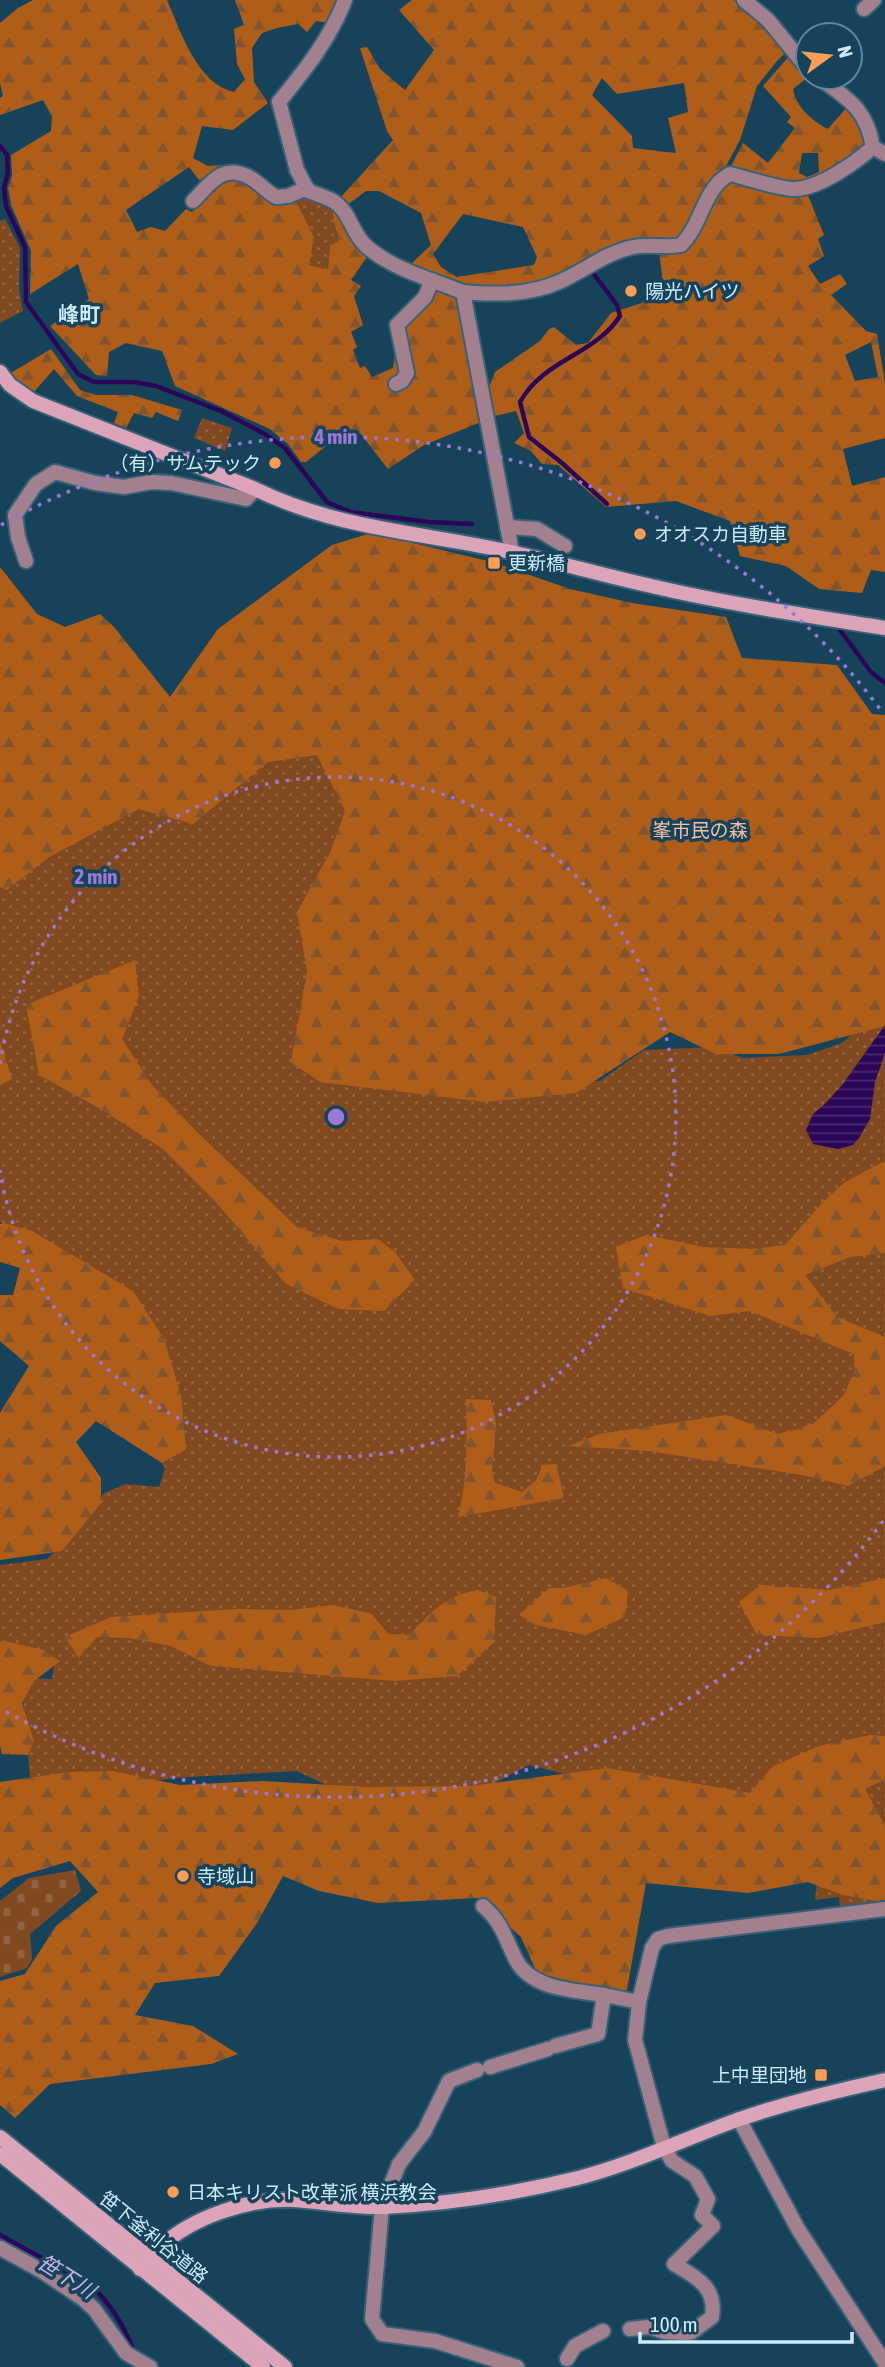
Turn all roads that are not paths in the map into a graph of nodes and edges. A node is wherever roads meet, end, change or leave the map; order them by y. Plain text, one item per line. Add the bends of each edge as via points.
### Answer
1 (345, 0) edge
2 (744, 0) edge
3 (794, 52) edge
4 (837, 91) edge
5 (879, 151) edge
6 (307, 188) junction
7 (193, 201) dead end
8 (432, 280) junction
9 (463, 292) junction
10 (0, 372) edge
11 (396, 384) dead end
12 (255, 489) junction
13 (507, 527) junction
14 (565, 546) dead end
15 (512, 552) junction
16 (26, 561) dead end
17 (885, 628) edge
18 (483, 1906) dead end
19 (885, 1909) edge
20 (604, 1995) junction
21 (639, 2003) junction
22 (885, 2080) edge
23 (739, 2119) junction
24 (0, 2137) edge
25 (664, 2147) junction
26 (0, 2154) edge
27 (382, 2207) junction
28 (0, 2248) edge
29 (145, 2264) junction
30 (631, 2329) dead end
31 (603, 2331) dead end
32 (567, 2360) dead end
33 (885, 2363) edge
34 (150, 2367) edge
35 (263, 2367) edge
36 (285, 2367) edge
37 (517, 2367) edge

1 - 6 street via 323,44 279,102 297,170
2 - 3 street
4 - 5 street via 858,107
5 - 9 street via 808,187 794,189 730,174 709,196 690,237 681,245 634,247 529,292
6 - 7 street via 276,197 248,177 230,172 220,174
6 - 8 street via 335,202 371,249
8 - 9 street
8 - 11 street via 425,298 397,325 407,373
9 - 13 street
10 - 12 street via 33,401
12 - 15 street via 284,503 361,526
12 - 16 street via 246,499 171,483 105,485 55,472 36,484 15,515
13 - 14 street via 537,529
13 - 15 street
15 - 17 street via 662,589
18 - 20 street via 499,1922 517,1962 531,1977
19 - 21 street via 658,1939
20 - 21 street
20 - 27 street via 598,2034 449,2081 425,2132 399,2164
21 - 25 street via 635,2040
22 - 23 street
23 - 25 street
23 - 33 street via 798,2229
24 - 29 street, 笹下釜利谷道路
25 - 27 street via 578,2178 472,2198
25 - 30 street via 672,2161 695,2176 708,2199 702,2215 713,2226 674,2264 703,2282 713,2305 712,2317 686,2333
26 - 29 street, 笹下釜利谷道路
27 - 29 street via 268,2201 210,2217 159,2248
27 - 37 street via 372,2319 382,2334 435,2341
28 - 34 street via 83,2299 126,2353
29 - 35 street, 笹下釜利谷道路
29 - 36 street, 笹下釜利谷道路
31 - 32 street via 575,2346

